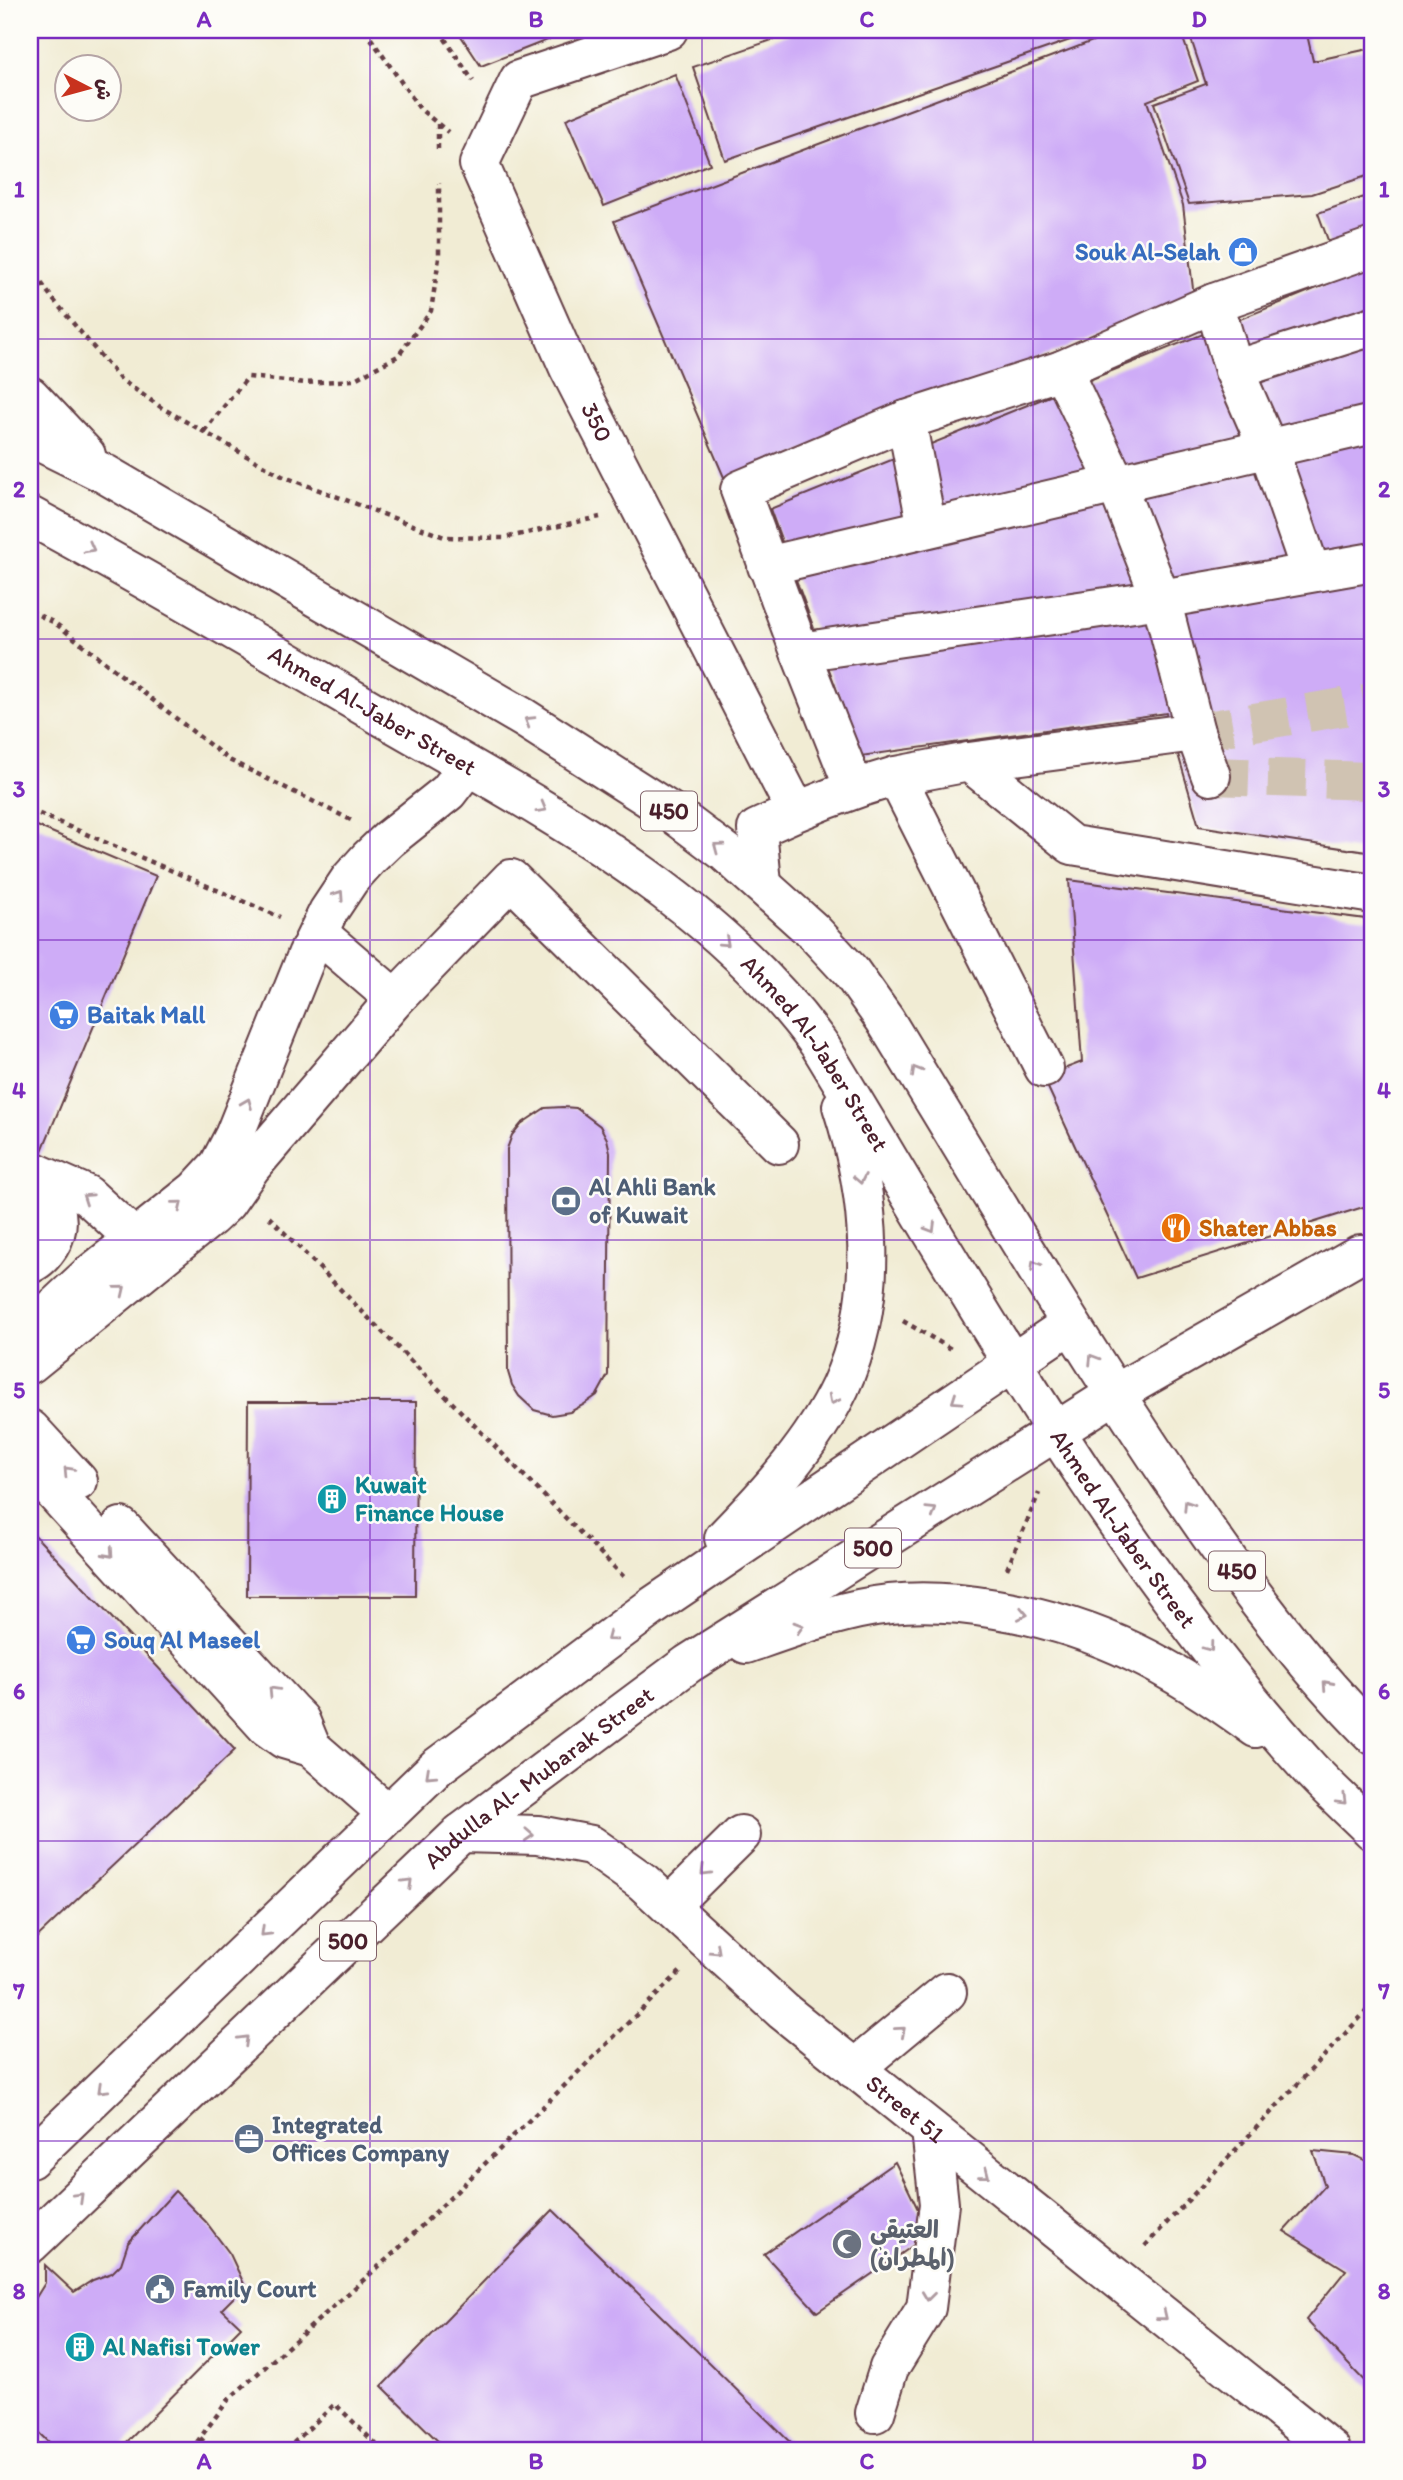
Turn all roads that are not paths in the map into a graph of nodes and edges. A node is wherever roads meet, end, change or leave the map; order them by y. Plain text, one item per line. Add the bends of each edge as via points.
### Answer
1 (668, 30) edge
2 (1373, 247) edge
3 (1214, 303) junction
4 (1373, 326) edge
5 (1062, 370) junction
6 (1234, 370) junction
7 (30, 396) edge
8 (906, 420) junction
9 (1373, 424) edge
10 (30, 437) edge
11 (1268, 448) junction
12 (105, 474) junction
13 (1116, 483) junction
14 (30, 516) edge
15 (927, 528) junction
16 (1373, 562) edge
17 (767, 566) junction
18 (1311, 572) junction
19 (1161, 599) junction
20 (800, 652) junction
21 (1195, 732) junction
22 (968, 762) junction
23 (465, 765) junction
24 (896, 776) junction
25 (1211, 776) dead end
26 (854, 788) junction
27 (796, 811) junction
28 (762, 884) junction
29 (1373, 894) edge
30 (318, 933) junction
31 (395, 999) junction
32 (819, 1044) junction
33 (1044, 1068) dead end
34 (779, 1144) dead end
35 (32, 1172) edge
36 (229, 1176) junction
37 (135, 1239) junction
38 (1373, 1255) edge
39 (30, 1264) edge
40 (30, 1278) edge
41 (78, 1285) junction
42 (1070, 1324) junction
43 (31, 1352) edge
44 (1013, 1362) junction
45 (1115, 1394) junction
46 (30, 1429) edge
47 (1057, 1432) junction
48 (30, 1466) edge
49 (659, 1601) junction
50 (688, 1664) junction
51 (1373, 1735) edge
52 (311, 1747) junction
53 (1310, 1768) junction
54 (388, 1814) junction
55 (1373, 1831) edge
56 (460, 1833) junction
57 (741, 1835) dead end
58 (669, 1906) junction
59 (947, 1992) dead end
60 (854, 2069) junction
61 (931, 2130) junction
62 (30, 2159) edge
63 (30, 2244) edge
64 (875, 2413) dead end
65 (1331, 2450) edge

1 - 27 main road, 350 via 519,80 479,164 569,368
2 - 3 main road
3 - 5 main road
3 - 6 main road
4 - 6 main road
5 - 8 main road
5 - 13 main road
6 - 11 main road
7 - 12 main road
8 - 15 main road
8 - 17 main road via 740,490
9 - 11 main road
10 - 12 main road
11 - 13 main road
11 - 18 main road
28 -> 12 main road, 450 via 726,853 601,765
13 - 15 main road
13 - 19 main road
14 -> 23 main road, Ahmed Al-Jaber Street / 450
15 - 17 main road
16 - 18 main road
17 - 20 main road
18 - 19 main road
19 - 20 main road
19 - 21 main road
20 - 26 main road
21 - 22 main road
21 - 25 main road
22 - 24 main road
22 - 29 main road via 1072,845
30 -> 23 main road via 350,879 389,839 448,792
23 -> 32 main road, Ahmed Al-Jaber Street / 450 via 559,818 677,901 758,972
24 - 26 main road
24 - 33 main road
26 - 27 main road
27 - 28 main road via 757,830
42 -> 28 main road, 450 via 885,1020 851,972
30 - 31 main road
36 -> 30 main road via 234,1136
31 - 34 main road via 511,879
31 - 36 main road via 251,1167
32 -> 44 main road, Ahmed Al-Jaber Street / 450
32 -> 49 main road via 847,1122 862,1193 869,1255 860,1327 840,1386 807,1443 751,1511
37 -> 35 main road via 87,1195
35 - 39 main road via 55,1206 58,1222 44,1255
37 -> 36 main road via 196,1190
43 -> 36 main road via 211,1217
37 - 41 main road
38 - 45 main road, Abdulla Al- Mubarak Street via 1360,1254
40 - 41 main road
41 - 43 main road
42 - 44 main road, 500
45 -> 42 main road, 450
44 - 47 main road, Ahmed Al-Jaber Street / 450
44 -> 49 main road, 500
45 - 47 main road, Abdulla Al- Mubarak Street / 500
51 -> 45 main road, 450 via 1321,1678 1200,1523
52 -> 46 main road via 300,1720
50 -> 47 main road, Abdulla Al- Mubarak Street / 500
47 -> 53 main road, Ahmed Al-Jaber Street / 450 via 1212,1651
48 -> 52 main road via 267,1727 284,1739
49 -> 54 main road, 500 via 437,1767
50 -> 53 main road via 863,1608 933,1602 1013,1612 1068,1624 1157,1662
50 - 56 main road, Abdulla Al- Mubarak Street / 500
52 - 54 main road
53 -> 55 main road, Ahmed Al-Jaber Street / 450
54 -> 62 main road, 500
56 -> 58 main road, Street 51 via 538,1835 591,1845
63 -> 56 main road, Abdulla Al- Mubarak Street / 500
57 -> 58 main road
58 -> 60 main road, Street 51
60 -> 59 main road
60 - 61 main road, Street 51
61 -> 64 main road via 939,2204 926,2308 889,2368
61 -> 65 main road, Street 51

